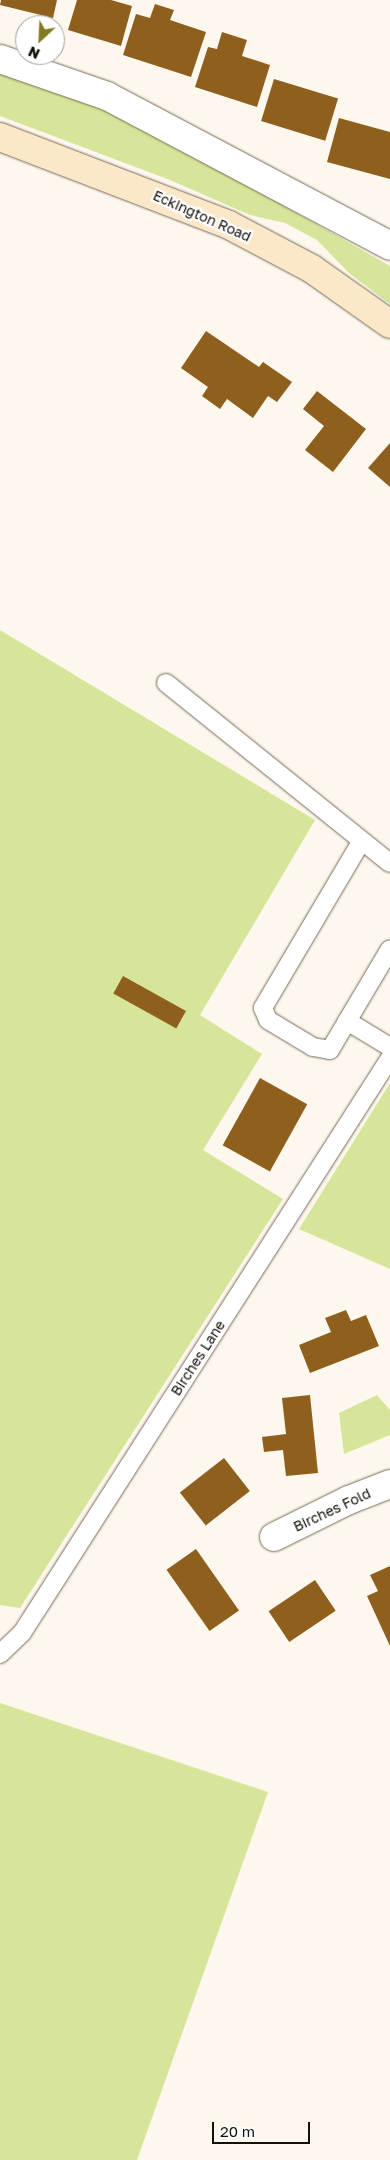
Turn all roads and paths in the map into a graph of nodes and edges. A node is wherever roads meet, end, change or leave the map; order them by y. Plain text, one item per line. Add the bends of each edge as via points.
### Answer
1 (0, 58) edge
2 (0, 137) edge
3 (390, 246) edge
4 (390, 324) edge
5 (166, 683) dead end
6 (361, 842) junction
7 (390, 863) edge
8 (390, 950) edge
9 (348, 1022) junction
10 (390, 1047) edge
11 (390, 1058) edge
12 (390, 1484) edge
13 (274, 1537) dead end
14 (0, 1654) edge

1 - 3 street via 108,96
2 - 4 main road, Eckington Road via 228,225 312,269
5 - 6 lane
6 - 7 lane
6 - 9 lane via 263,1008 268,1020 313,1047 330,1050
8 - 9 lane
9 - 10 lane
11 - 14 lane, Birches Lane via 22,1633
12 - 13 street, Birches Fold

